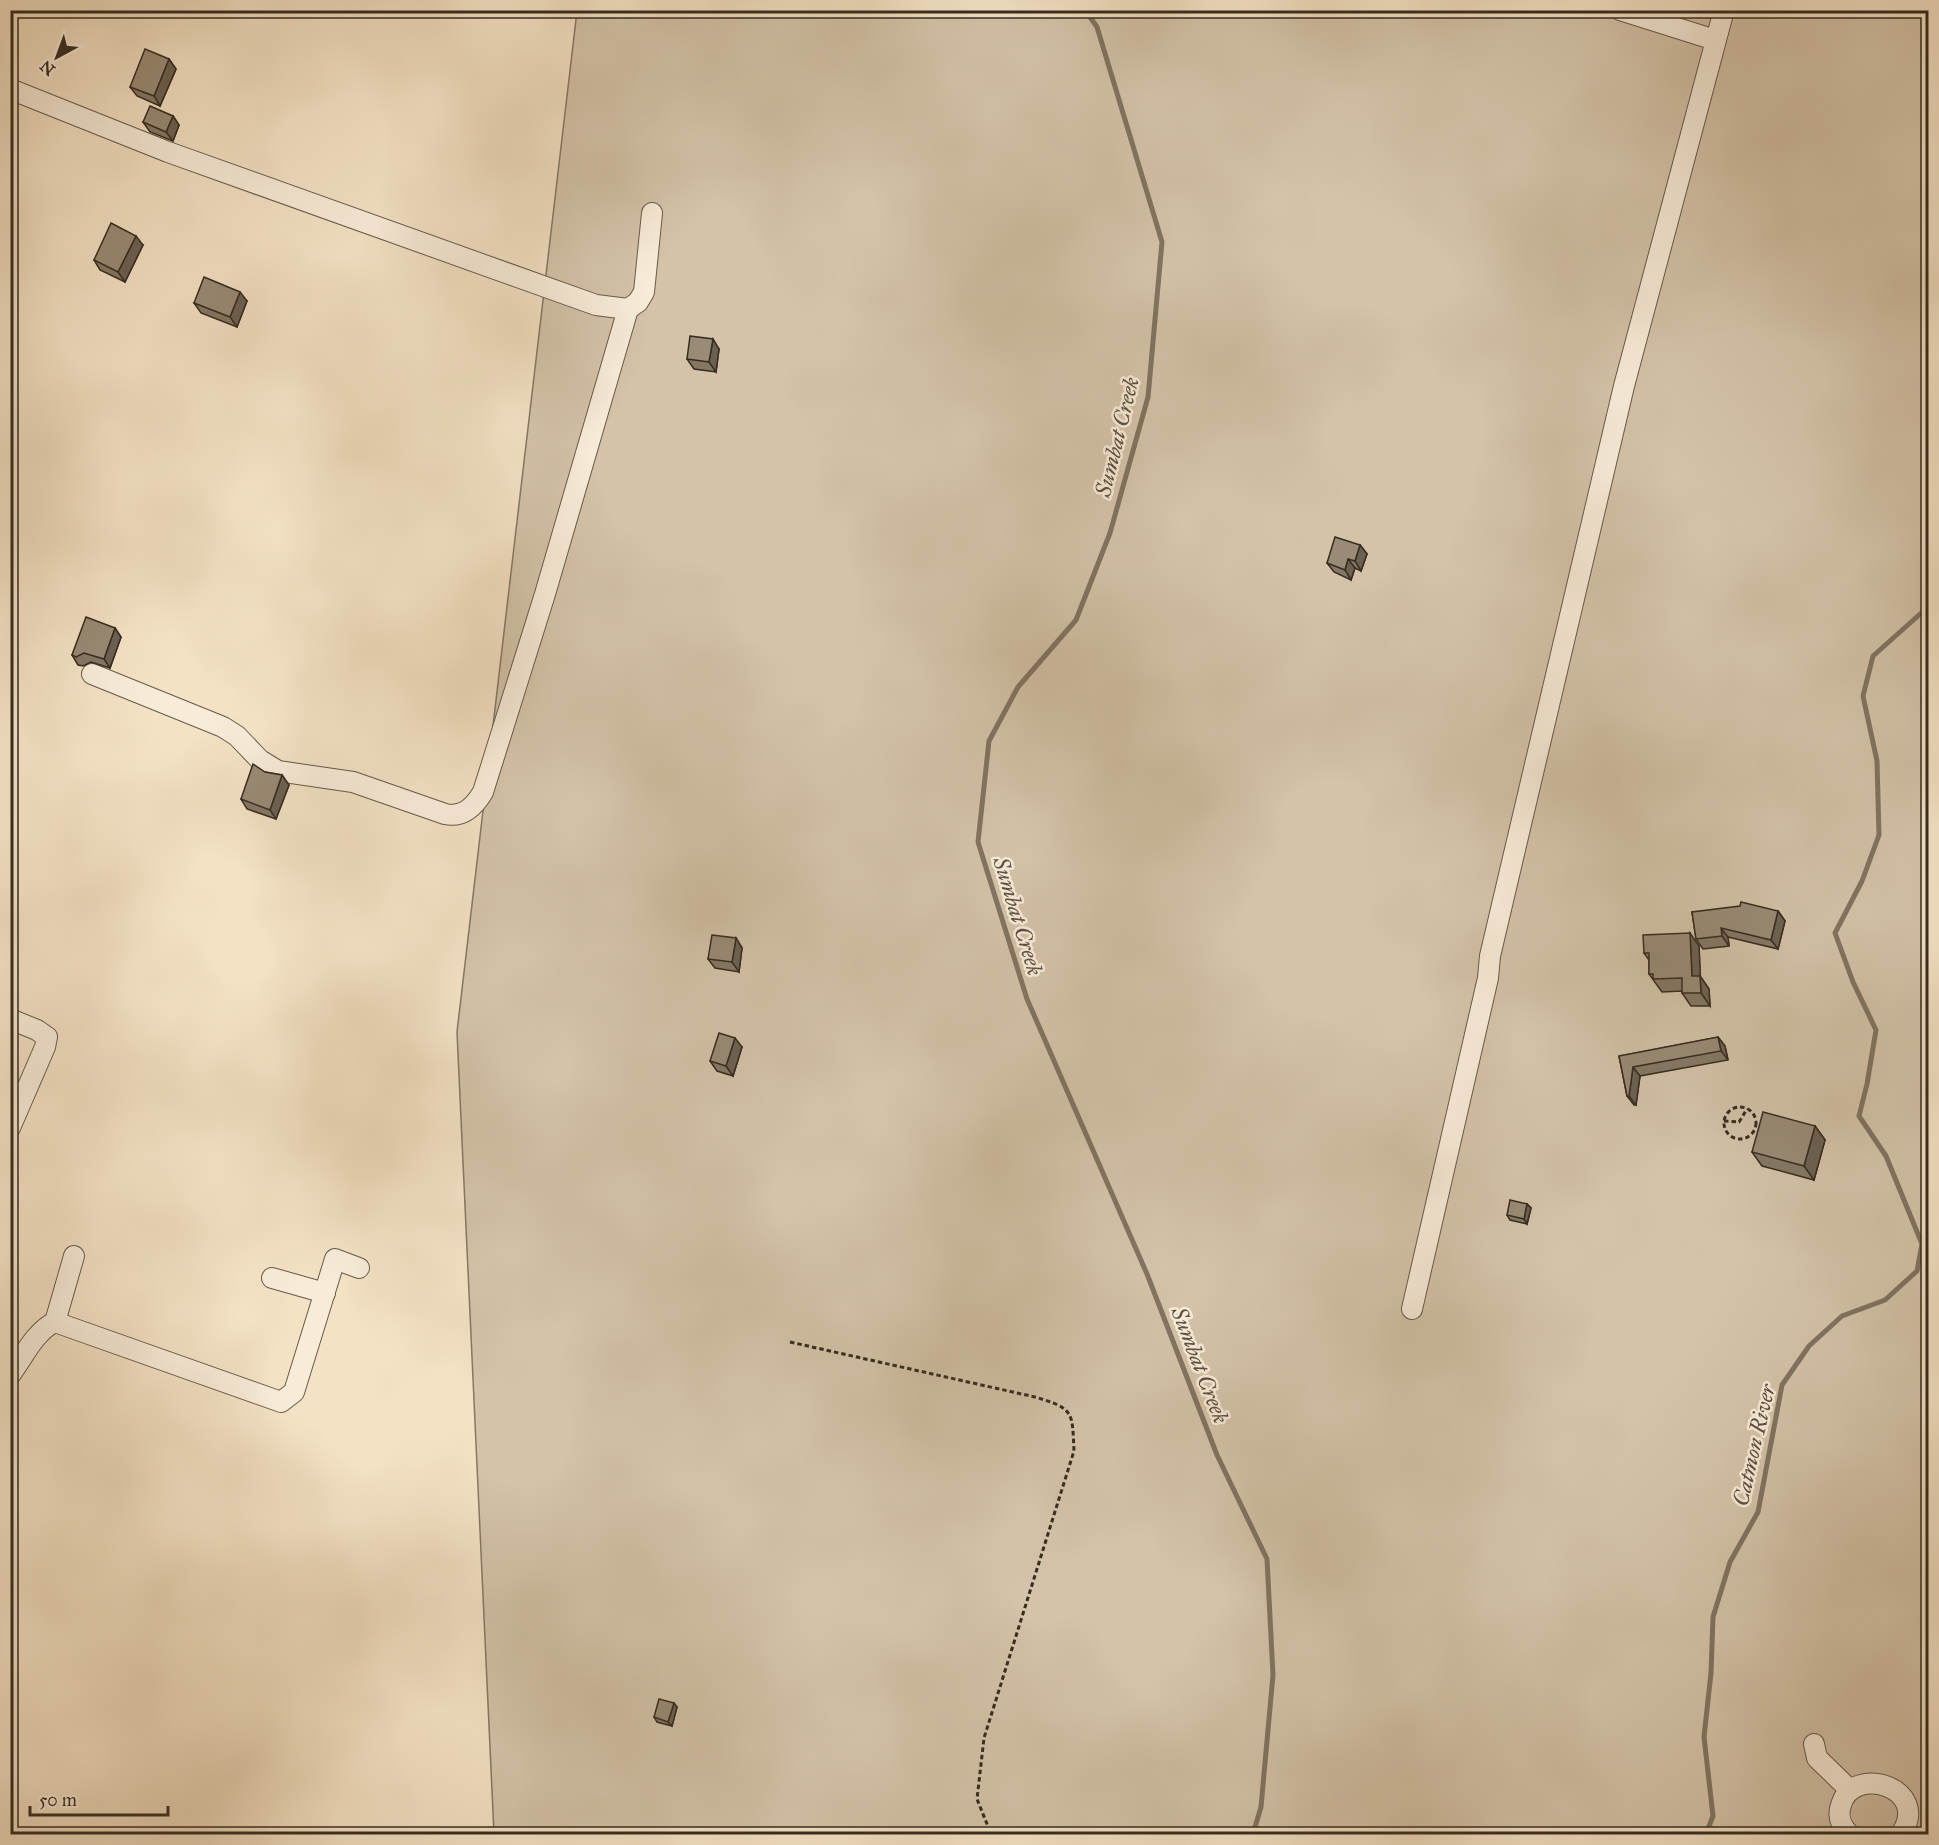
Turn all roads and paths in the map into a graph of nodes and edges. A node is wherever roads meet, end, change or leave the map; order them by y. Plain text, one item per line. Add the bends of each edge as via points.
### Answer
1 (1620, 10) edge
2 (1724, 10) edge
3 (1715, 40) junction
4 (10, 89) edge
5 (652, 213) dead end
6 (628, 309) junction
7 (92, 674) dead end
8 (10, 1019) edge
9 (1747, 1109) junction
10 (1724, 1121) junction
11 (10, 1128) edge
12 (74, 1256) dead end
13 (359, 1268) dead end
14 (272, 1278) dead end
15 (325, 1293) junction
16 (1412, 1309) dead end
17 (55, 1323) junction
18 (790, 1342) dead end
19 (10, 1375) edge
20 (1814, 1744) dead end
21 (1850, 1790) junction
22 (991, 1834) edge
23 (1849, 1834) edge
24 (1901, 1834) edge

1 - 3 street
2 - 3 street
3 - 16 street via 1624,386 1490,956
4 - 6 street via 168,152 585,301
5 - 6 street via 644,292
6 - 7 street via 483,792 470,808 459,815 445,814 353,782 278,771 223,727
8 - 11 street via 46,1037
9 - 10 path via 1739,1122
9 - 10 path via 1732,1109
9 - 10 path via 1754,1117 1755,1127 1744,1138 1729,1135
12 - 17 street
13 - 15 street via 335,1259
14 - 15 street
15 - 17 street via 294,1392 281,1402
17 - 19 street via 40,1333
18 - 22 path via 1035,1397 1060,1404 1072,1418 1074,1451 984,1738 977,1799
20 - 21 street via 1817,1758
21 - 23 street via 1839,1813
21 - 24 street via 1883,1784 1898,1791 1908,1810

